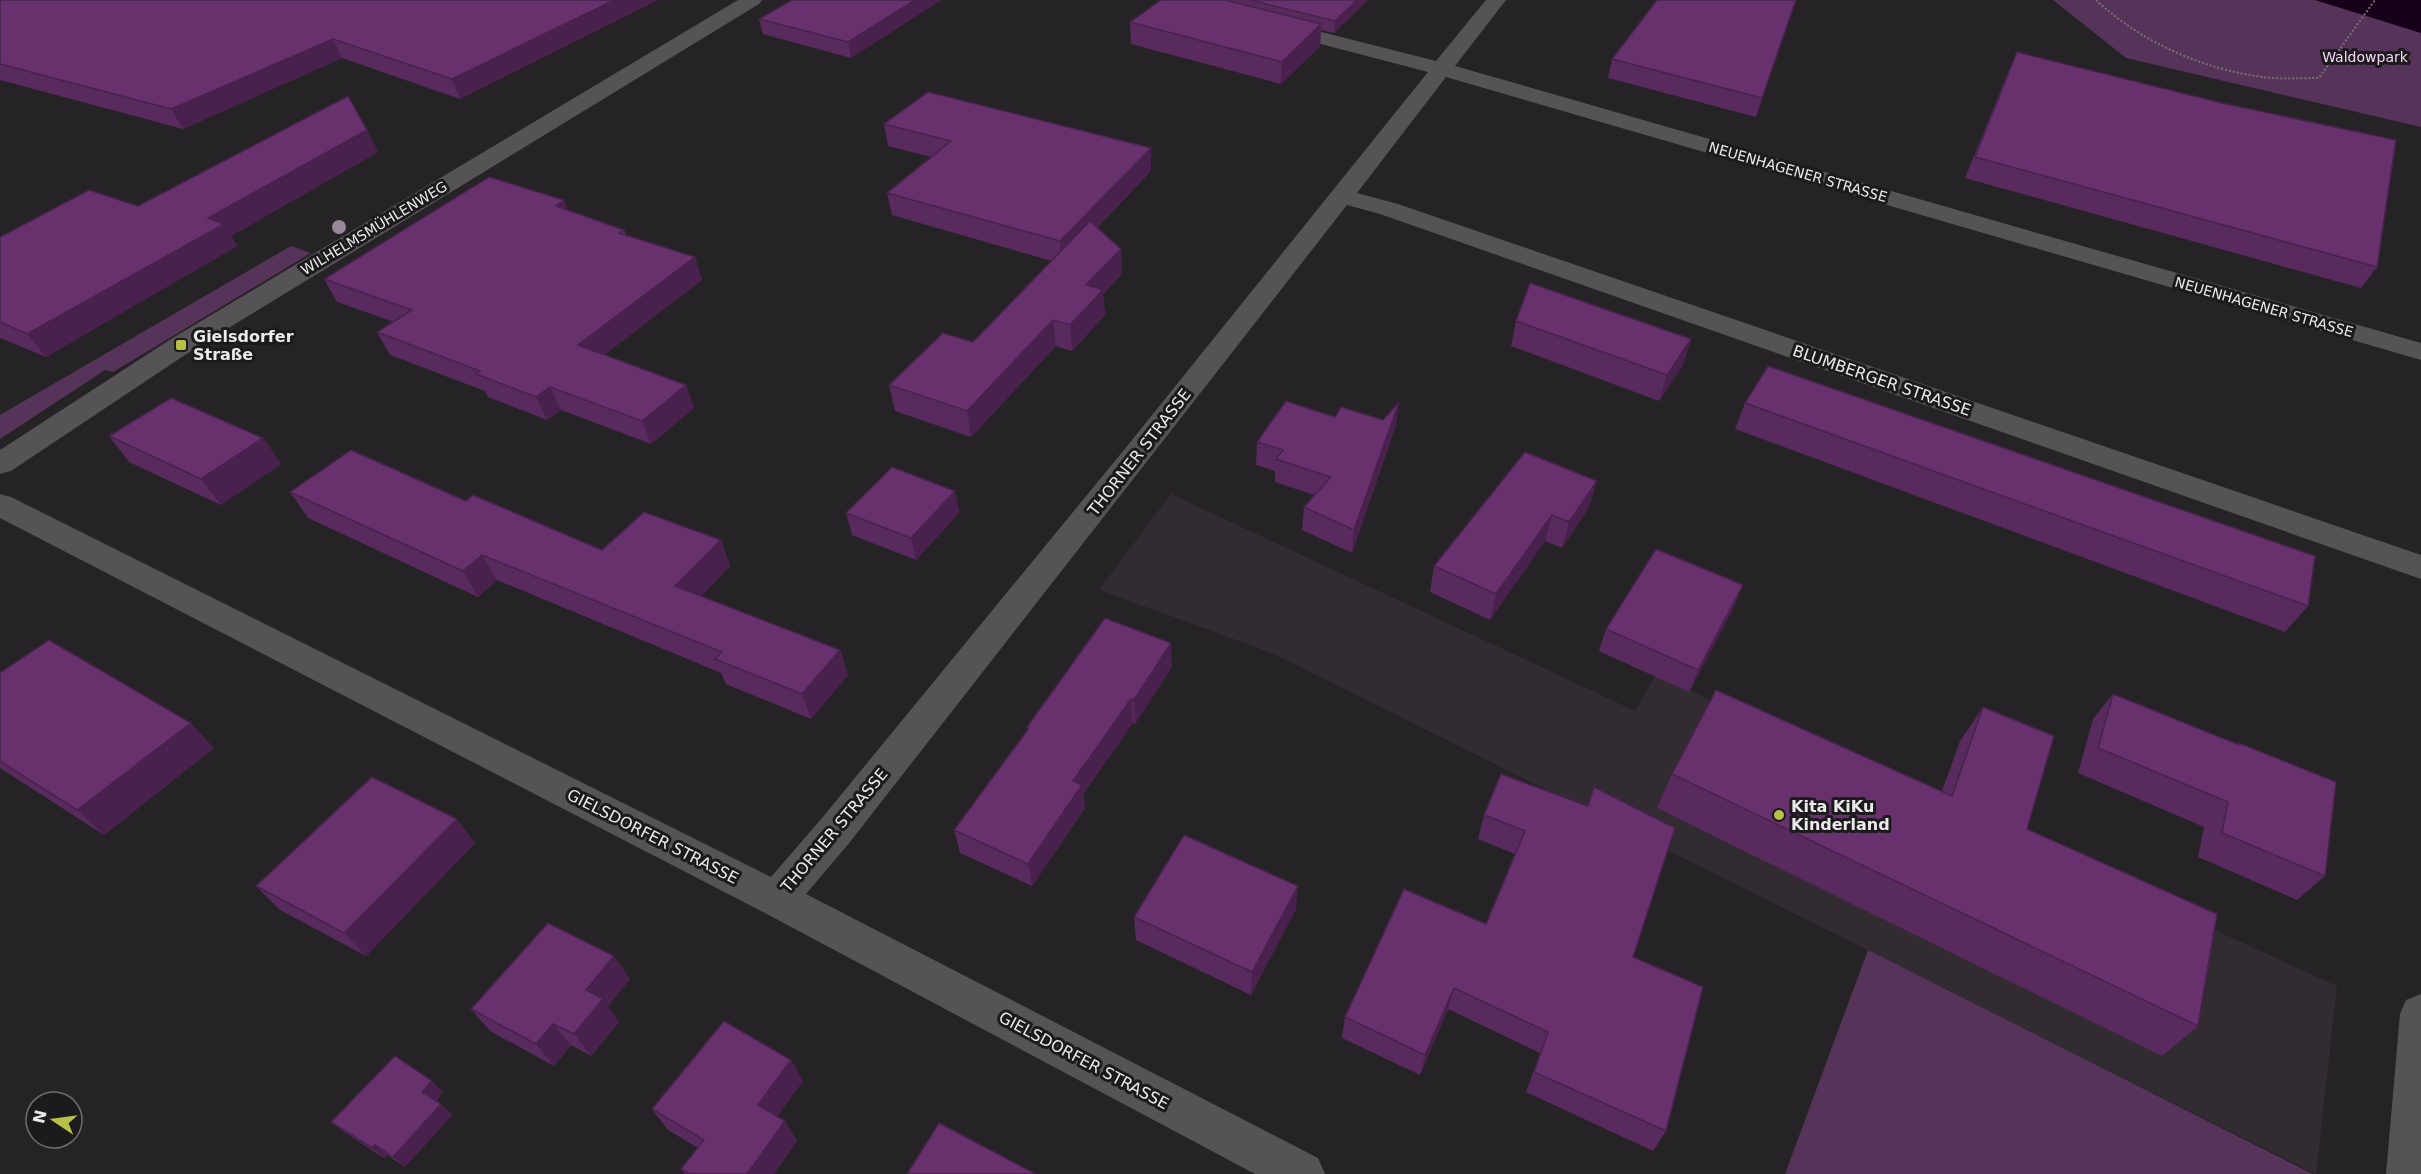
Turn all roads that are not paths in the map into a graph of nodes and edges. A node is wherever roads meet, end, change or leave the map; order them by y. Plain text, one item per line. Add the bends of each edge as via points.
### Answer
1 (752, 0) edge
2 (1496, 0) edge
3 (1262, 23) edge
4 (1441, 69) junction
5 (1342, 196) junction
6 (2421, 352) edge
7 (0, 464) edge
8 (0, 505) edge
9 (2421, 567) edge
10 (777, 899) junction
11 (2421, 1014) edge
12 (1302, 1174) edge
13 (2409, 1174) edge

1 - 7 street, WILHELMSMÜHLENWEG via 181,345
2 - 4 street, THORNER STRASSE
3 - 4 street, NEUENHAGENER STRASSE
4 - 5 street, THORNER STRASSE
4 - 6 street, NEUENHAGENER STRASSE
5 - 9 street, BLUMBERGER STRASSE
5 - 10 street, THORNER STRASSE
8 - 10 street, GIELSDORFER STRASSE
10 - 12 street, GIELSDORFER STRASSE
11 - 13 street

